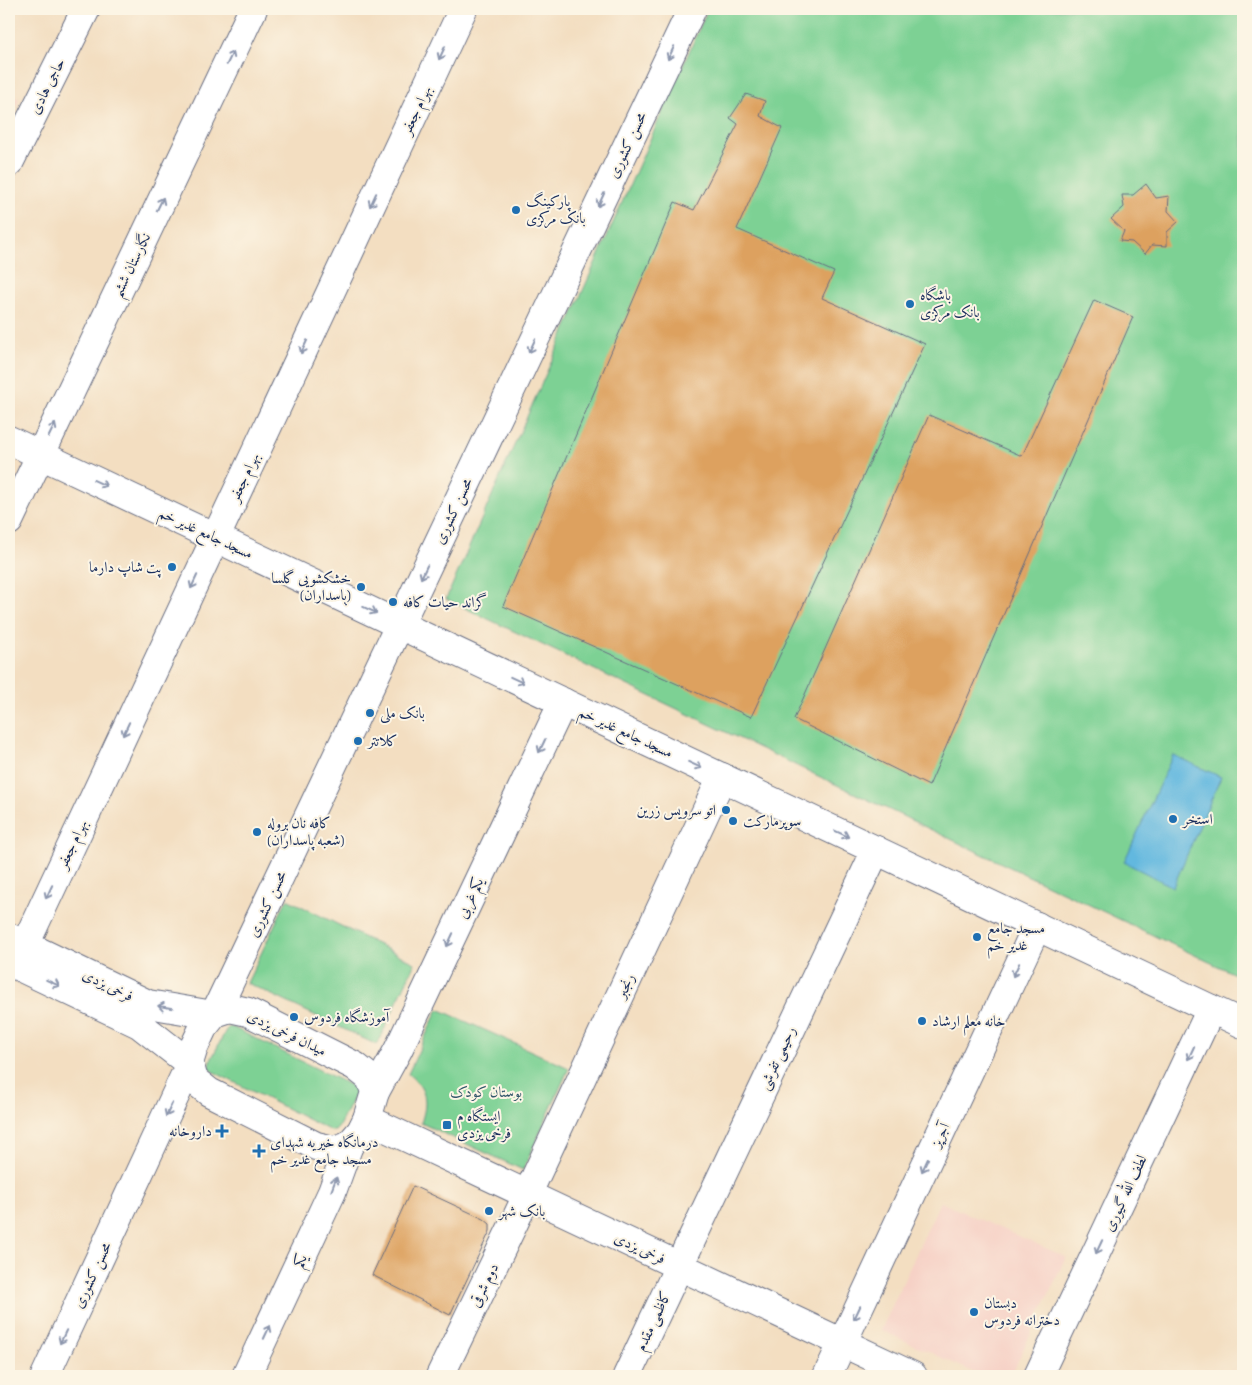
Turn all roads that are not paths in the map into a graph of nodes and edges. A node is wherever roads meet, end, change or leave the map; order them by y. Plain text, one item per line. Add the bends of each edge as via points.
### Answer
1 (86, 9) edge
2 (253, 9) edge
3 (463, 9) edge
4 (692, 9) edge
5 (9, 163) edge
6 (9, 440) edge
7 (40, 455) junction
8 (9, 521) edge
9 (215, 538) junction
10 (399, 625) junction
11 (563, 702) junction
12 (722, 778) junction
13 (876, 850) junction
14 (1037, 926) junction
15 (13, 958) edge
16 (1211, 1009) junction
17 (214, 1014) junction
18 (1243, 1024) edge
19 (189, 1064) junction
20 (375, 1092) junction
21 (367, 1119) junction
22 (349, 1145) junction
23 (527, 1194) junction
24 (679, 1266) junction
25 (843, 1343) junction
26 (45, 1376) edge
27 (246, 1376) edge
28 (440, 1376) edge
29 (627, 1376) edge
30 (827, 1376) edge
31 (913, 1376) edge
32 (1038, 1376) edge

1 - 5 street, حاجی هادی
7 -> 2 street, نگارستان ششم
3 -> 9 street, بهرام جعفر
4 -> 10 street, محسن کشوری
6 - 7 street, مسجد جامع غدیر خم
7 - 8 street, نگارستان ششم
7 -> 9 street, مسجد جامع غدیر خم
9 -> 10 street, مسجد جامع غدیر خم
9 -> 15 street, بهرام جعفر
10 -> 11 street, مسجد جامع غدیر خم
10 - 17 street, محسن کشوری
11 -> 12 street, مسجد جامع غدیر خم
11 -> 20 street, یکم غربی
12 -> 13 street, مسجد جامع غدیر خم
12 - 23 street, رنجبر
13 - 14 street, مسجد جامع غدیر خم
13 - 24 street, رحیمی تفرشی
14 - 16 street, مسجد جامع غدیر خم
14 -> 25 street, آجرپز
17 -> 15 street, فرخی یزدی via 148,1004
15 -> 19 street, فرخی یزدی via 139,1024
16 - 18 street, مسجد جامع غدیر خم
16 -> 32 street, لطف الله گیوری
17 - 19 street via 203,1028
17 - 20 street, میدان فرخی یزدی via 230,1008 248,1012 356,1066 370,1078
19 - 22 street via 196,1082 218,1097 316,1146 334,1150
19 -> 26 street, محسن کشوری
20 - 21 street
21 - 22 street
21 - 23 street, فرخی یزدی
27 -> 22 street, یکم via 332,1192
23 - 24 street, فرخی یزدی
23 - 28 street, دوم شرقی
24 - 25 street, فرخی یزدی
24 - 29 street, کاظمی مقدم
25 - 30 street, آجرپز
25 - 31 street, فرخی یزدی

